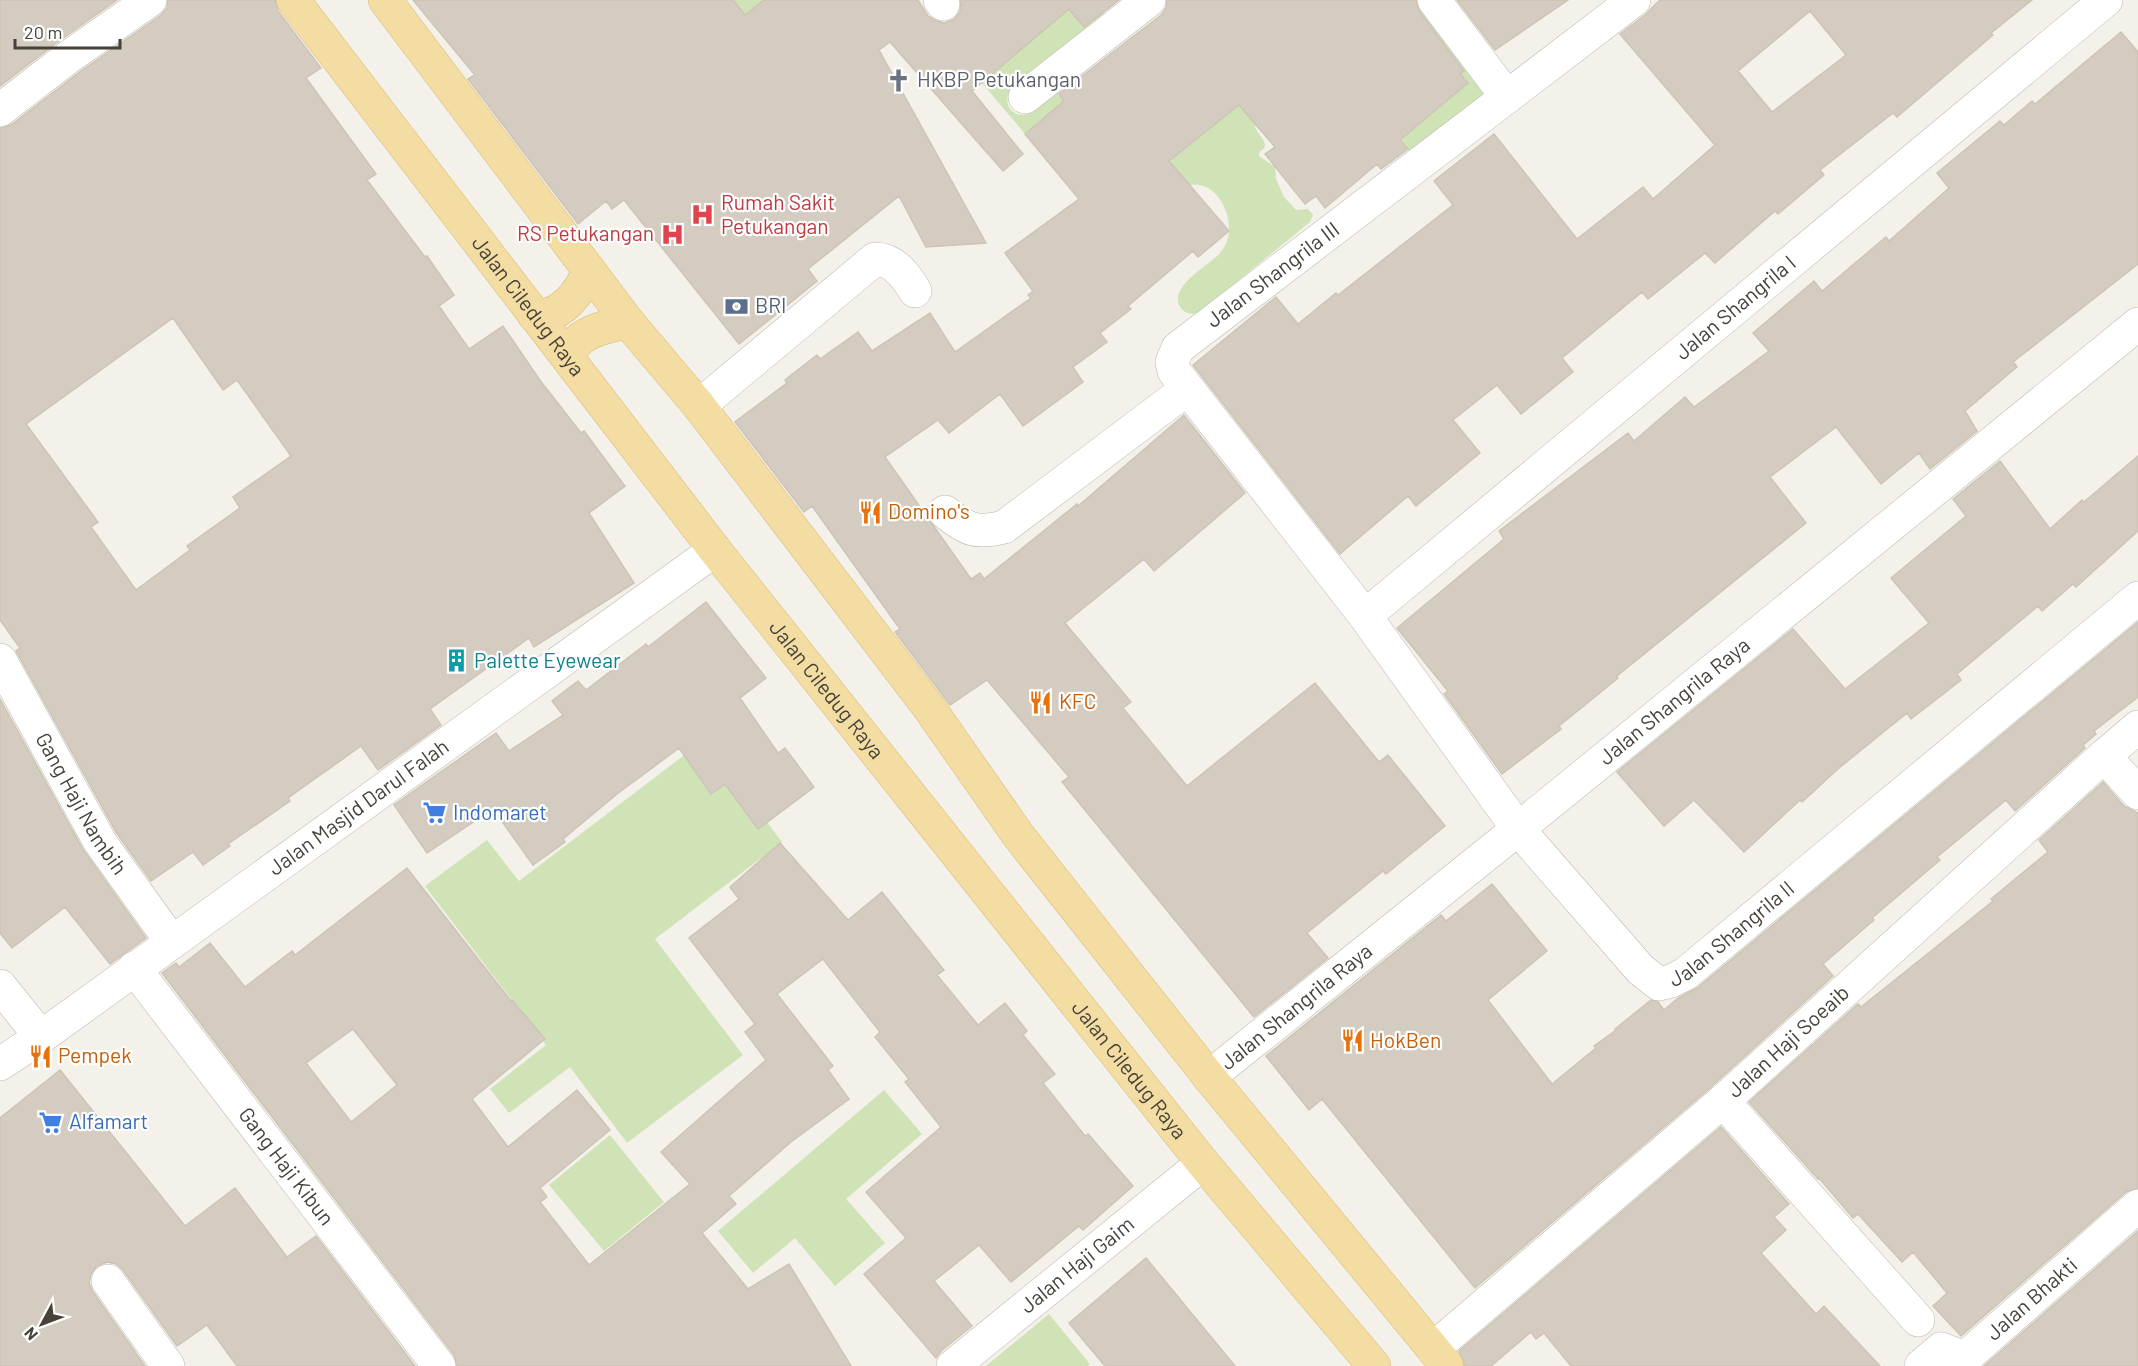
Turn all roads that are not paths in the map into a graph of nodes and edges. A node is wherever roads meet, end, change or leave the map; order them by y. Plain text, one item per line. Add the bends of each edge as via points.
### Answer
1 (150, 0) edge
2 (293, 0) edge
3 (385, 0) edge
4 (1149, 0) edge
5 (1434, 0) edge
6 (1634, 0) edge
7 (2106, 0) edge
8 (1025, 97) dead end
9 (1507, 97) junction
10 (4, 98) edge
11 (589, 270) junction
12 (915, 291) dead end
13 (534, 315) junction
14 (628, 322) junction
15 (2138, 324) edge
16 (569, 360) junction
17 (1187, 388) junction
18 (699, 406) junction
19 (945, 512) dead end
20 (715, 550) junction
21 (2138, 598) edge
22 (1365, 616) junction
23 (0, 660) edge
24 (2138, 728) edge
25 (2104, 756) junction
26 (2138, 793) edge
27 (1518, 829) junction
28 (171, 942) junction
29 (134, 968) junction
30 (0, 986) edge
31 (41, 1037) junction
32 (0, 1064) edge
33 (1209, 1077) junction
34 (1723, 1101) junction
35 (1203, 1163) junction
36 (2138, 1206) edge
37 (108, 1281) dead end
38 (1918, 1320) dead end
39 (1440, 1357) edge
40 (168, 1366) edge
41 (439, 1366) edge
42 (953, 1366) edge
43 (1374, 1366) edge
44 (1921, 1366) edge

1 - 10 street
2 - 13 main road, Jalan Ciledug Raya
3 - 11 main road
4 - 8 street
5 - 9 street
6 - 9 street, Jalan Shangrila III
7 - 22 street, Jalan Shangrila I
9 - 17 street, Jalan Shangrila III via 1178,348 1172,362 1174,371
11 - 13 main road via 583,285 558,310
11 - 14 main road
12 - 18 street via 899,269 882,259 875,260
13 - 16 main road, Jalan Ciledug Raya
14 - 16 main road via 591,332 572,349
14 - 18 main road
15 - 27 street, Jalan Shangrila Raya
16 - 20 main road, Jalan Ciledug Raya
17 - 19 street via 1004,527 985,532 972,530
17 - 22 street, Jalan Shangrila III
18 - 33 main road via 930,709 1018,836
20 - 28 street, Jalan Masjid Darul Falah
20 - 35 main road, Jalan Ciledug Raya
21 - 27 street, Jalan Shangrila II via 1685,974 1671,981 1659,984 1641,970
22 - 27 street, Jalan Shangrila II
23 - 28 street, Gang Haji Nambih via 100,842
24 - 25 street, Jalan Haji Soeaib
25 - 26 street
25 - 34 street, Jalan Haji Soeaib
27 - 33 street, Jalan Shangrila Raya
28 - 29 street, Jalan Masjid Darul Falah
29 - 31 street, Jalan Masjid Darul Falah
29 - 41 street, Gang Haji Kibun
30 - 31 street
31 - 32 street, Jalan Masjid Darul Falah
33 - 39 main road
34 - 38 street
34 - 39 street, Jalan Haji Soeaib
35 - 42 street, Jalan Haji Gaim
35 - 43 main road, Jalan Ciledug Raya
36 - 44 street, Jalan Bhakti via 1965,1358 1941,1349
37 - 40 street

